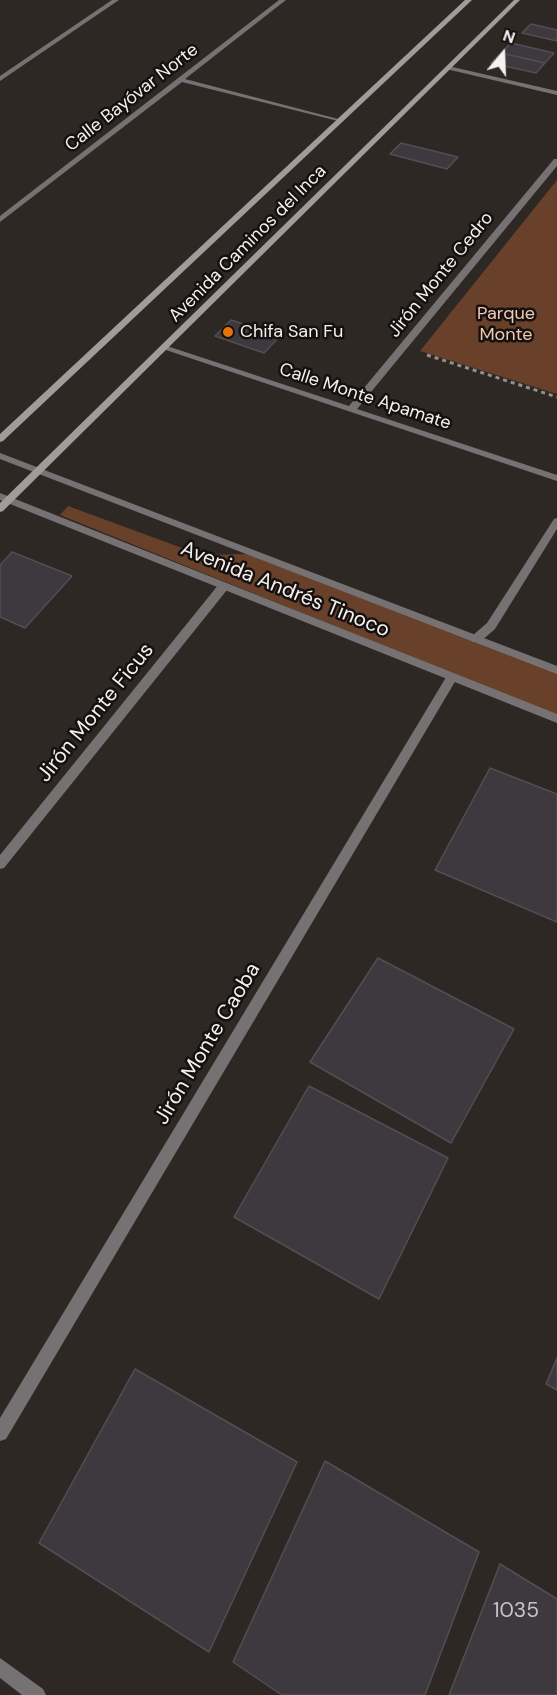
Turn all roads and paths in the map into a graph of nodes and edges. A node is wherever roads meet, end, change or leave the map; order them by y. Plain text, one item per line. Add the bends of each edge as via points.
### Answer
1 (116, 0) edge
2 (283, 0) edge
3 (469, 0) edge
4 (517, 0) edge
5 (448, 69) junction
6 (0, 80) edge
7 (181, 80) junction
8 (557, 93) edge
9 (340, 121) junction
10 (557, 161) edge
11 (0, 220) edge
12 (164, 348) junction
13 (403, 348) junction
14 (557, 397) edge
15 (351, 410) junction
16 (0, 439) edge
17 (0, 456) edge
18 (39, 470) junction
19 (557, 478) edge
20 (5, 498) edge
21 (0, 509) edge
22 (557, 521) edge
23 (223, 587) junction
24 (476, 639) junction
25 (557, 670) edge
26 (452, 678) junction
27 (557, 719) edge
28 (0, 864) edge
29 (0, 1433) edge
30 (0, 1667) edge
31 (37, 1695) edge

1 - 6 street
2 - 7 street, Calle Bayóvar Norte
3 - 9 main road, Avenida Caminos del Inca
4 - 5 main road, Avenida Caminos del Inca
5 - 8 street
5 - 12 main road, Avenida Caminos del Inca
7 - 9 street
7 - 11 street, Calle Bayóvar Norte
9 - 16 main road, Avenida Caminos del Inca
10 - 13 street, Jirón Monte Cedro
12 - 15 street, Calle Monte Apamate
12 - 18 main road, Avenida Caminos del Inca
13 - 14 path
13 - 15 street, Jirón Monte Cedro
15 - 19 street, Calle Monte Apamate
17 - 18 street, Avenida Andrés Tinoco
18 - 20 main road, Avenida Caminos del Inca
18 - 24 street, Avenida Andrés Tinoco
20 - 21 main road, Avenida Caminos del Inca
20 - 23 street, Avenida Andrés Tinoco
22 - 24 street via 491,626
23 - 26 street, Avenida Andrés Tinoco
23 - 28 street, Jirón Monte Ficus
24 - 25 street, Avenida Andrés Tinoco
26 - 27 street, Avenida Andrés Tinoco
26 - 29 street, Jirón Monte Caoba
30 - 31 street

